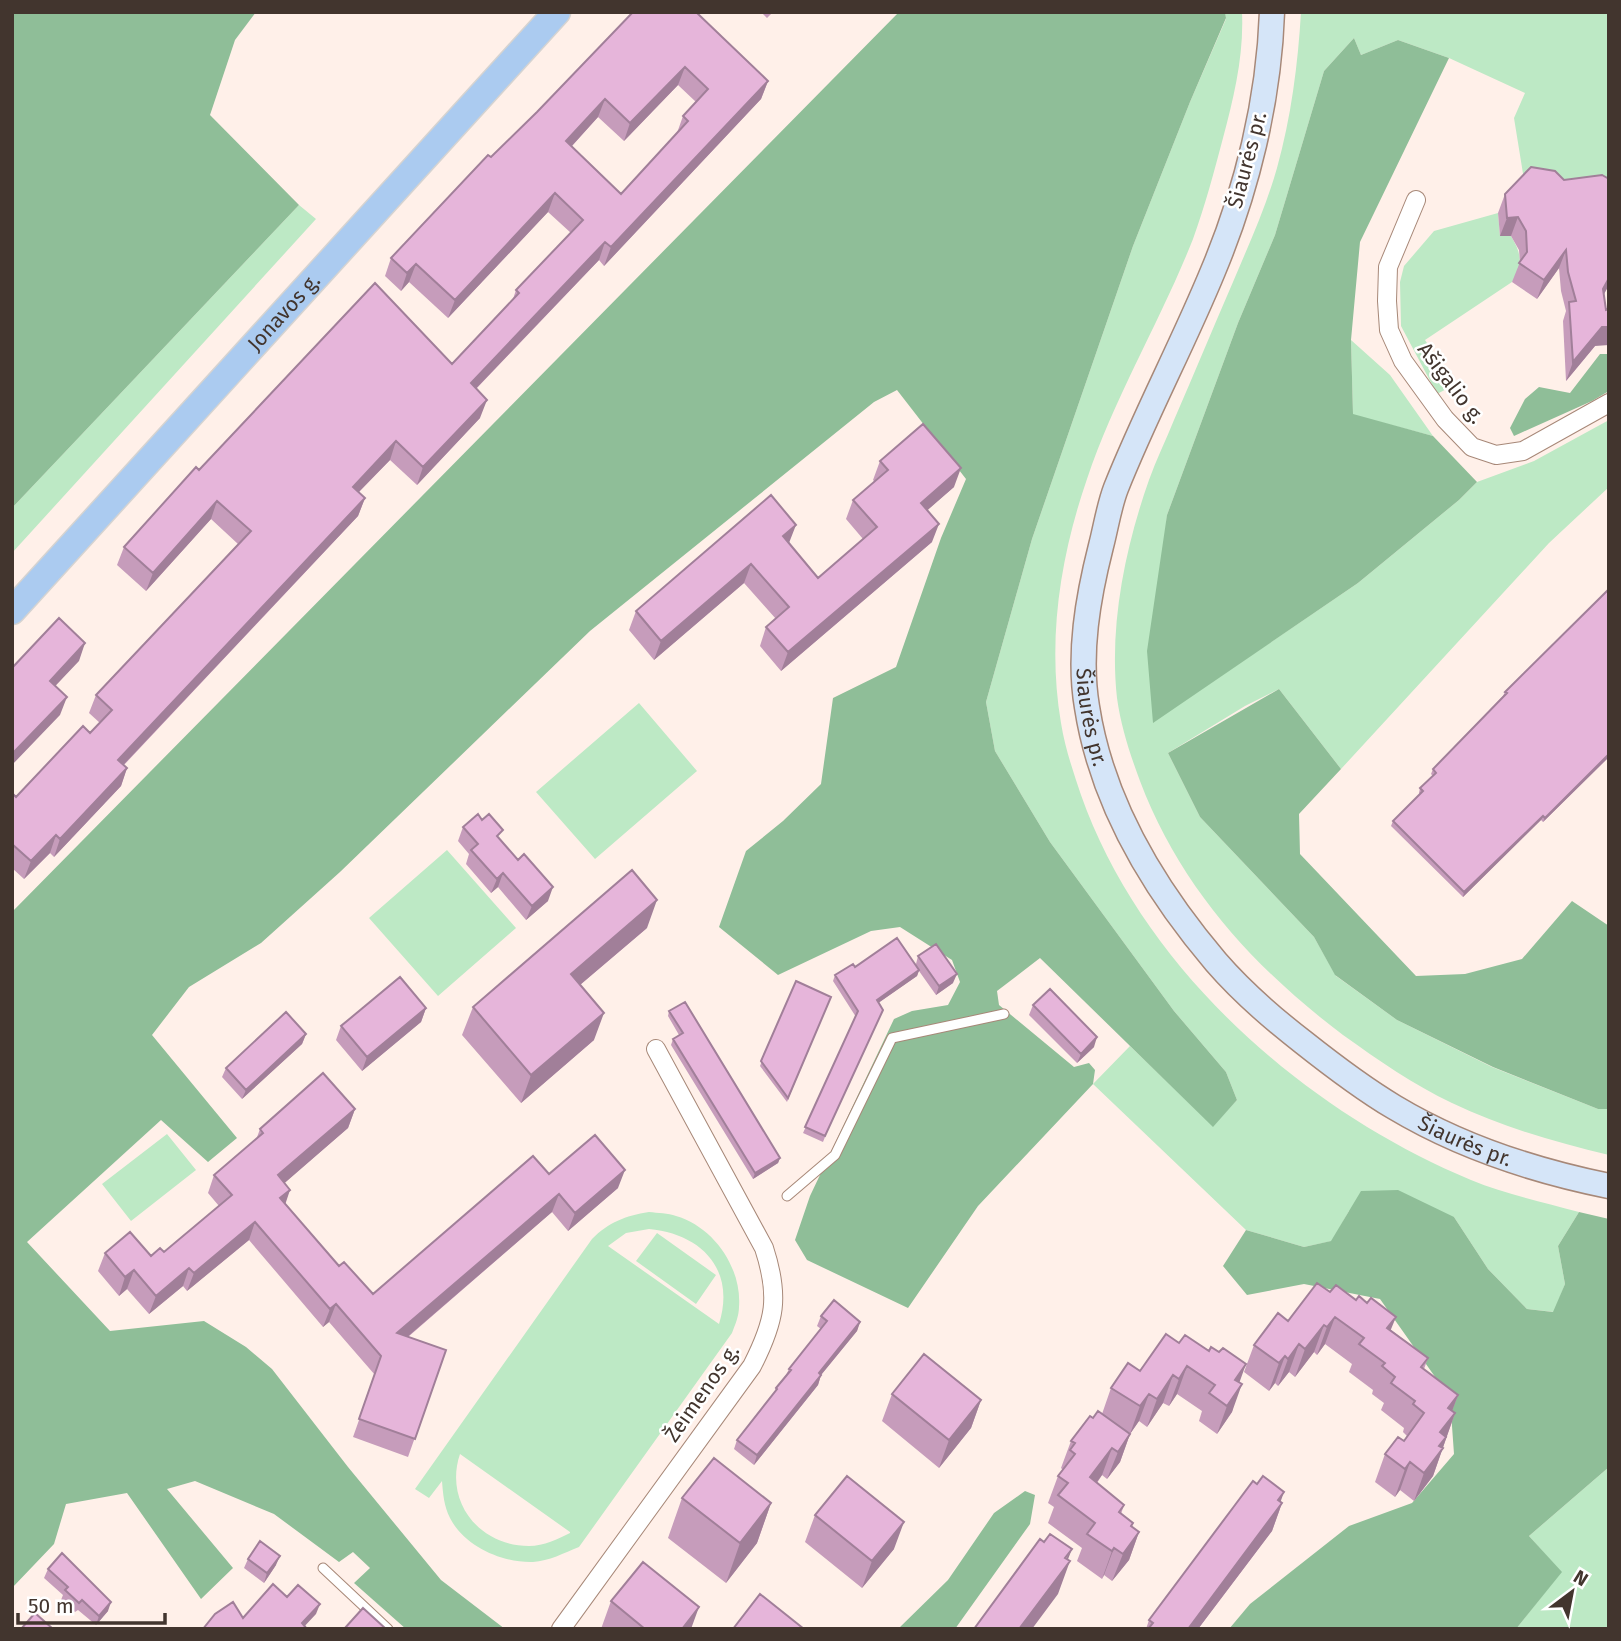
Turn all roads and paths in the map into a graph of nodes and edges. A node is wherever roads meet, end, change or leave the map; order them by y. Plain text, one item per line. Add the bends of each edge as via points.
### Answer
1 (557, 12) edge
2 (1272, 12) edge
3 (1416, 200) dead end
4 (1609, 403) edge
5 (12, 611) edge
6 (1004, 1014) dead end
7 (656, 1049) dead end
8 (1609, 1186) edge
9 (787, 1196) dead end
10 (323, 1568) dead end
11 (388, 1629) edge
12 (561, 1629) edge

1 - 5 main road, Jonavos g.
2 - 8 main road, Šiaurės pr. via 1268,75 1252,156 1215,268 1115,492 1091,583 1086,704 1098,758 1129,834 1184,924 1229,977 1283,1026 1346,1076 1441,1132 1505,1158
3 - 4 street, Ašigalio g. via 1388,267 1389,330 1403,361 1445,419 1472,447 1496,456 1523,451
6 - 9 lane via 892,1038 835,1155
7 - 12 street, Žeimenos g. via 764,1248 773,1275 774,1300 765,1340 752,1366
10 - 11 lane

